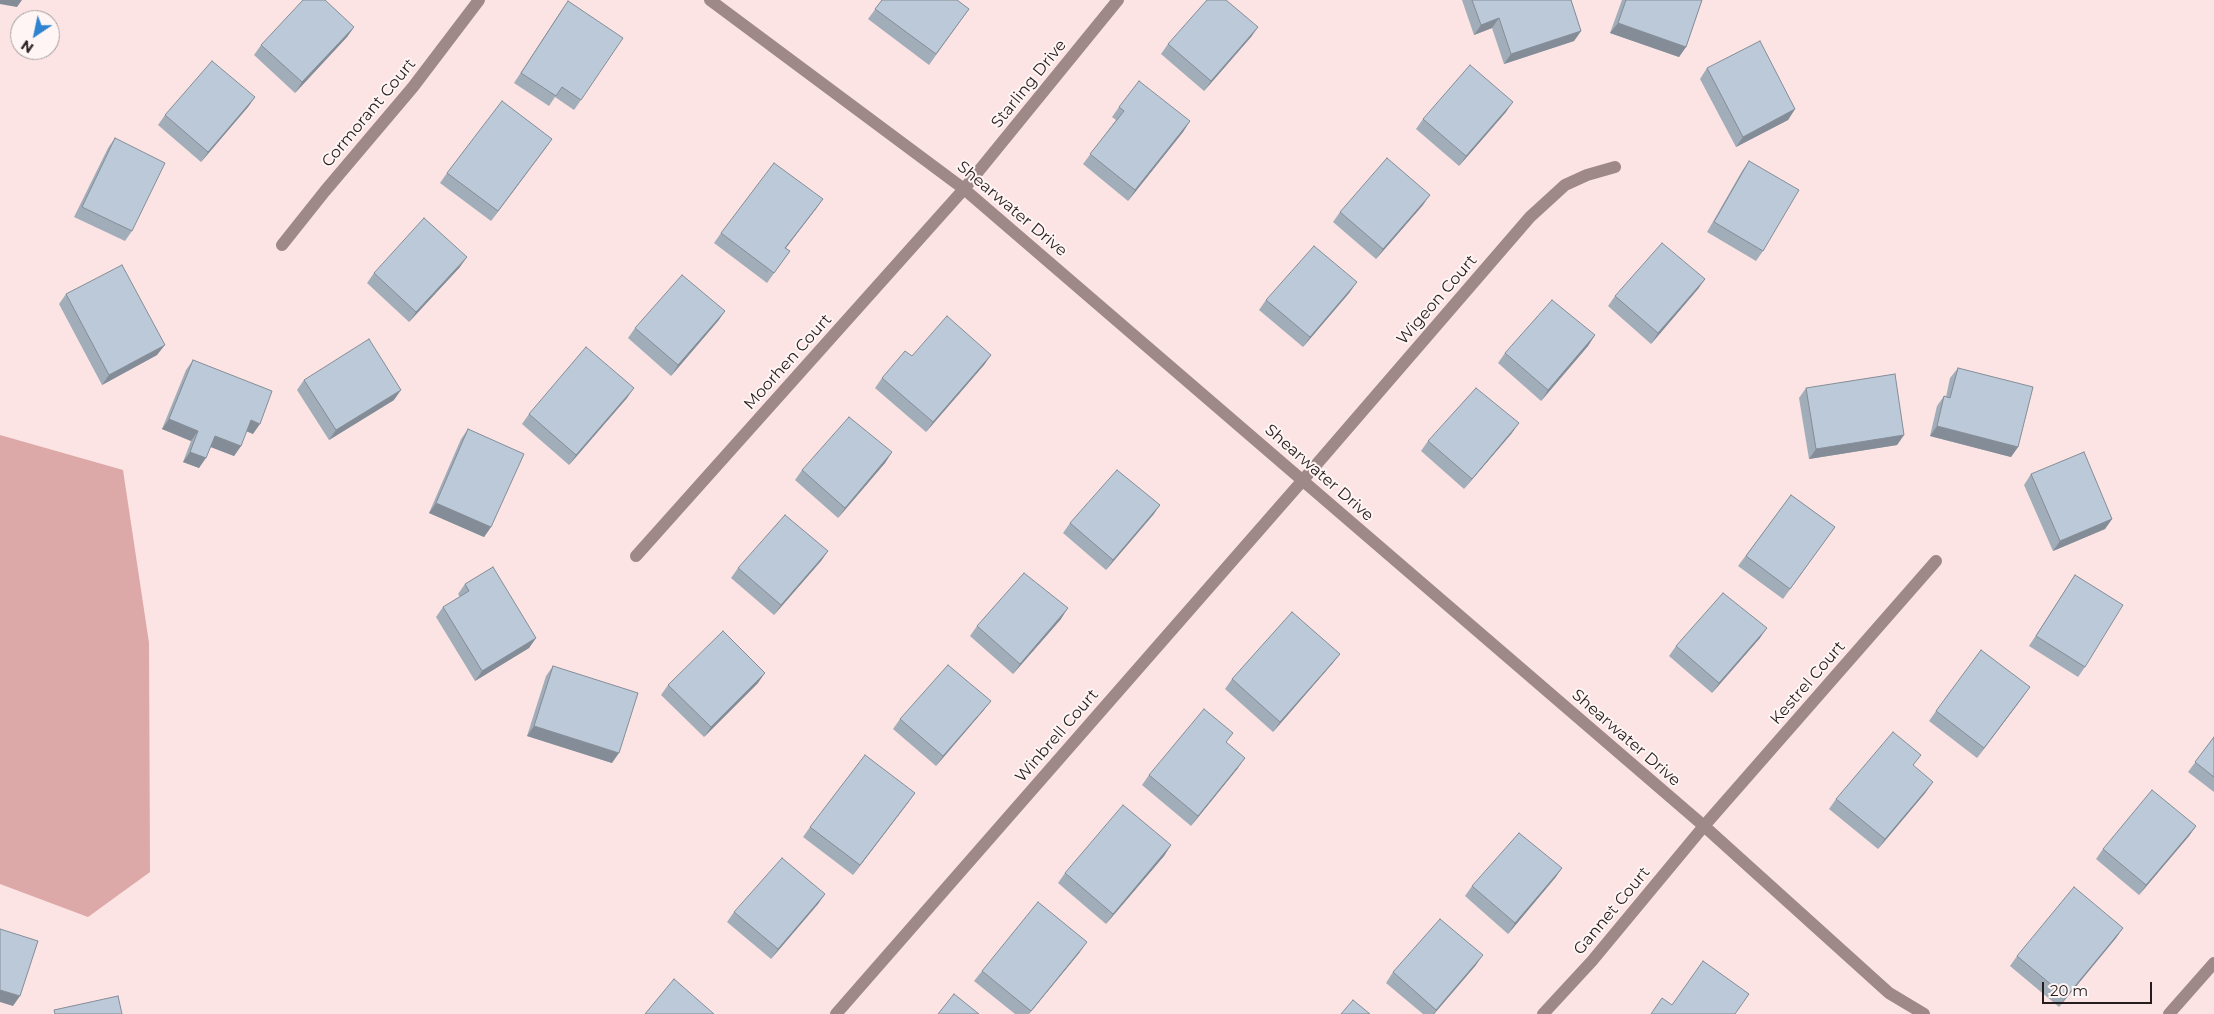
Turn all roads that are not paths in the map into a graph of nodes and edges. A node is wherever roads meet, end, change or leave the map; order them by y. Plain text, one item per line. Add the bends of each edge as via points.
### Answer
1 (479, 0) edge
2 (710, 0) edge
3 (1118, 0) edge
4 (1615, 168) dead end
5 (964, 189) junction
6 (282, 245) dead end
7 (1303, 480) junction
8 (636, 556) dead end
9 (1936, 561) dead end
10 (1704, 826) junction
11 (2214, 963) edge
12 (1889, 993) junction
13 (836, 1014) edge
14 (1543, 1014) edge
15 (1905, 1014) edge
16 (1924, 1014) edge
17 (2169, 1014) edge

1 - 6 street, Cormorant Court via 413,87
2 - 5 street, Shearwater Drive
3 - 5 street, Starling Drive
4 - 7 street, Wigeon Court via 1586,175 1565,185 1530,217
5 - 7 street, Shearwater Drive
5 - 8 street, Moorhen Court
7 - 10 street, Shearwater Drive
7 - 13 street, Winbrell Court
9 - 10 street, Kestrel Court
10 - 12 street, Shearwater Drive
10 - 14 street, Gannet Court via 1592,961
11 - 17 street
12 - 15 street, Shearwater Drive
12 - 16 street, Shearwater Drive

